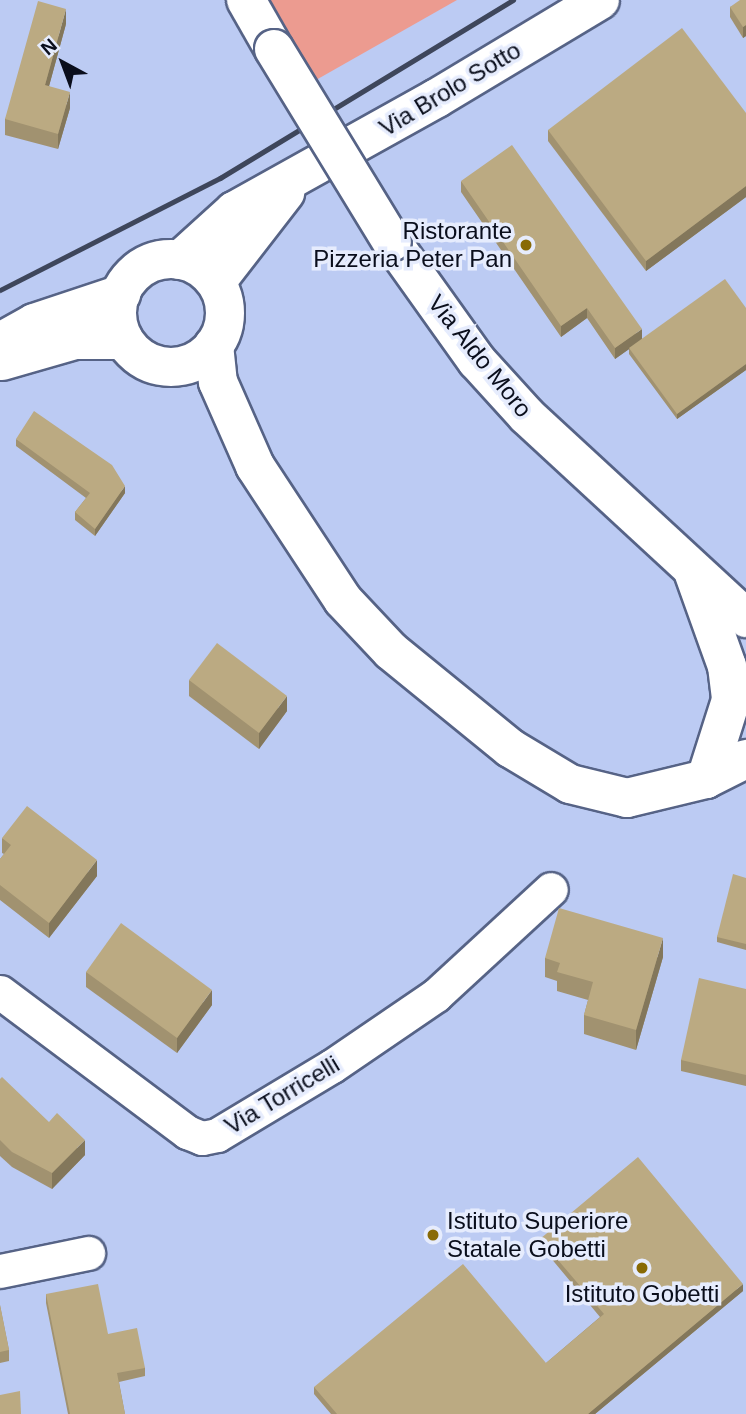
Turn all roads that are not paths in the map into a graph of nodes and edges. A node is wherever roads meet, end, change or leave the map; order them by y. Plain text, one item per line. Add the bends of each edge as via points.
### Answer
1 (246, 0) edge
2 (600, 0) edge
3 (300, 176) junction
4 (180, 260) junction
5 (216, 282) junction
6 (121, 294) junction
7 (124, 340) junction
8 (0, 342) edge
9 (214, 345) junction
10 (0, 362) edge
11 (164, 366) junction
12 (255, 466) junction
13 (692, 568) junction
14 (746, 618) edge
15 (746, 732) edge
16 (746, 759) edge
17 (746, 776) edge
18 (706, 779) junction
19 (551, 889) dead end
20 (0, 992) edge
21 (88, 1253) dead end
22 (0, 1270) edge

1 - 13 main road, Via Aldo Moro, bridge via 392,242 470,350 527,416
2 - 3 main road, Via Brolo Sotto
3 - 4 main road, Via Brolo Sotto via 234,211
3 - 5 main road, Via Brolo Sotto via 255,227
4 - 5 main road
4 - 6 main road via 151,263 128,281
5 - 9 main road via 225,307
6 - 7 main road via 118,325
6 - 8 main road via 34,323
7 - 10 main road via 75,340
7 - 11 main road via 141,358
9 - 11 main road via 192,363
9 - 12 main road via 218,382
11 - 12 main road via 210,411
12 - 18 main road via 343,600 390,651 510,748 570,784 627,799
13 - 14 main road, Via Aldo Moro
13 - 18 main road, Via Aldo Moro via 727,666 731,700
15 - 18 main road
16 - 18 main road
17 - 18 main road
19 - 20 street, Via Torricelli via 436,995 332,1066 217,1135 202,1138 187,1132
21 - 22 street

